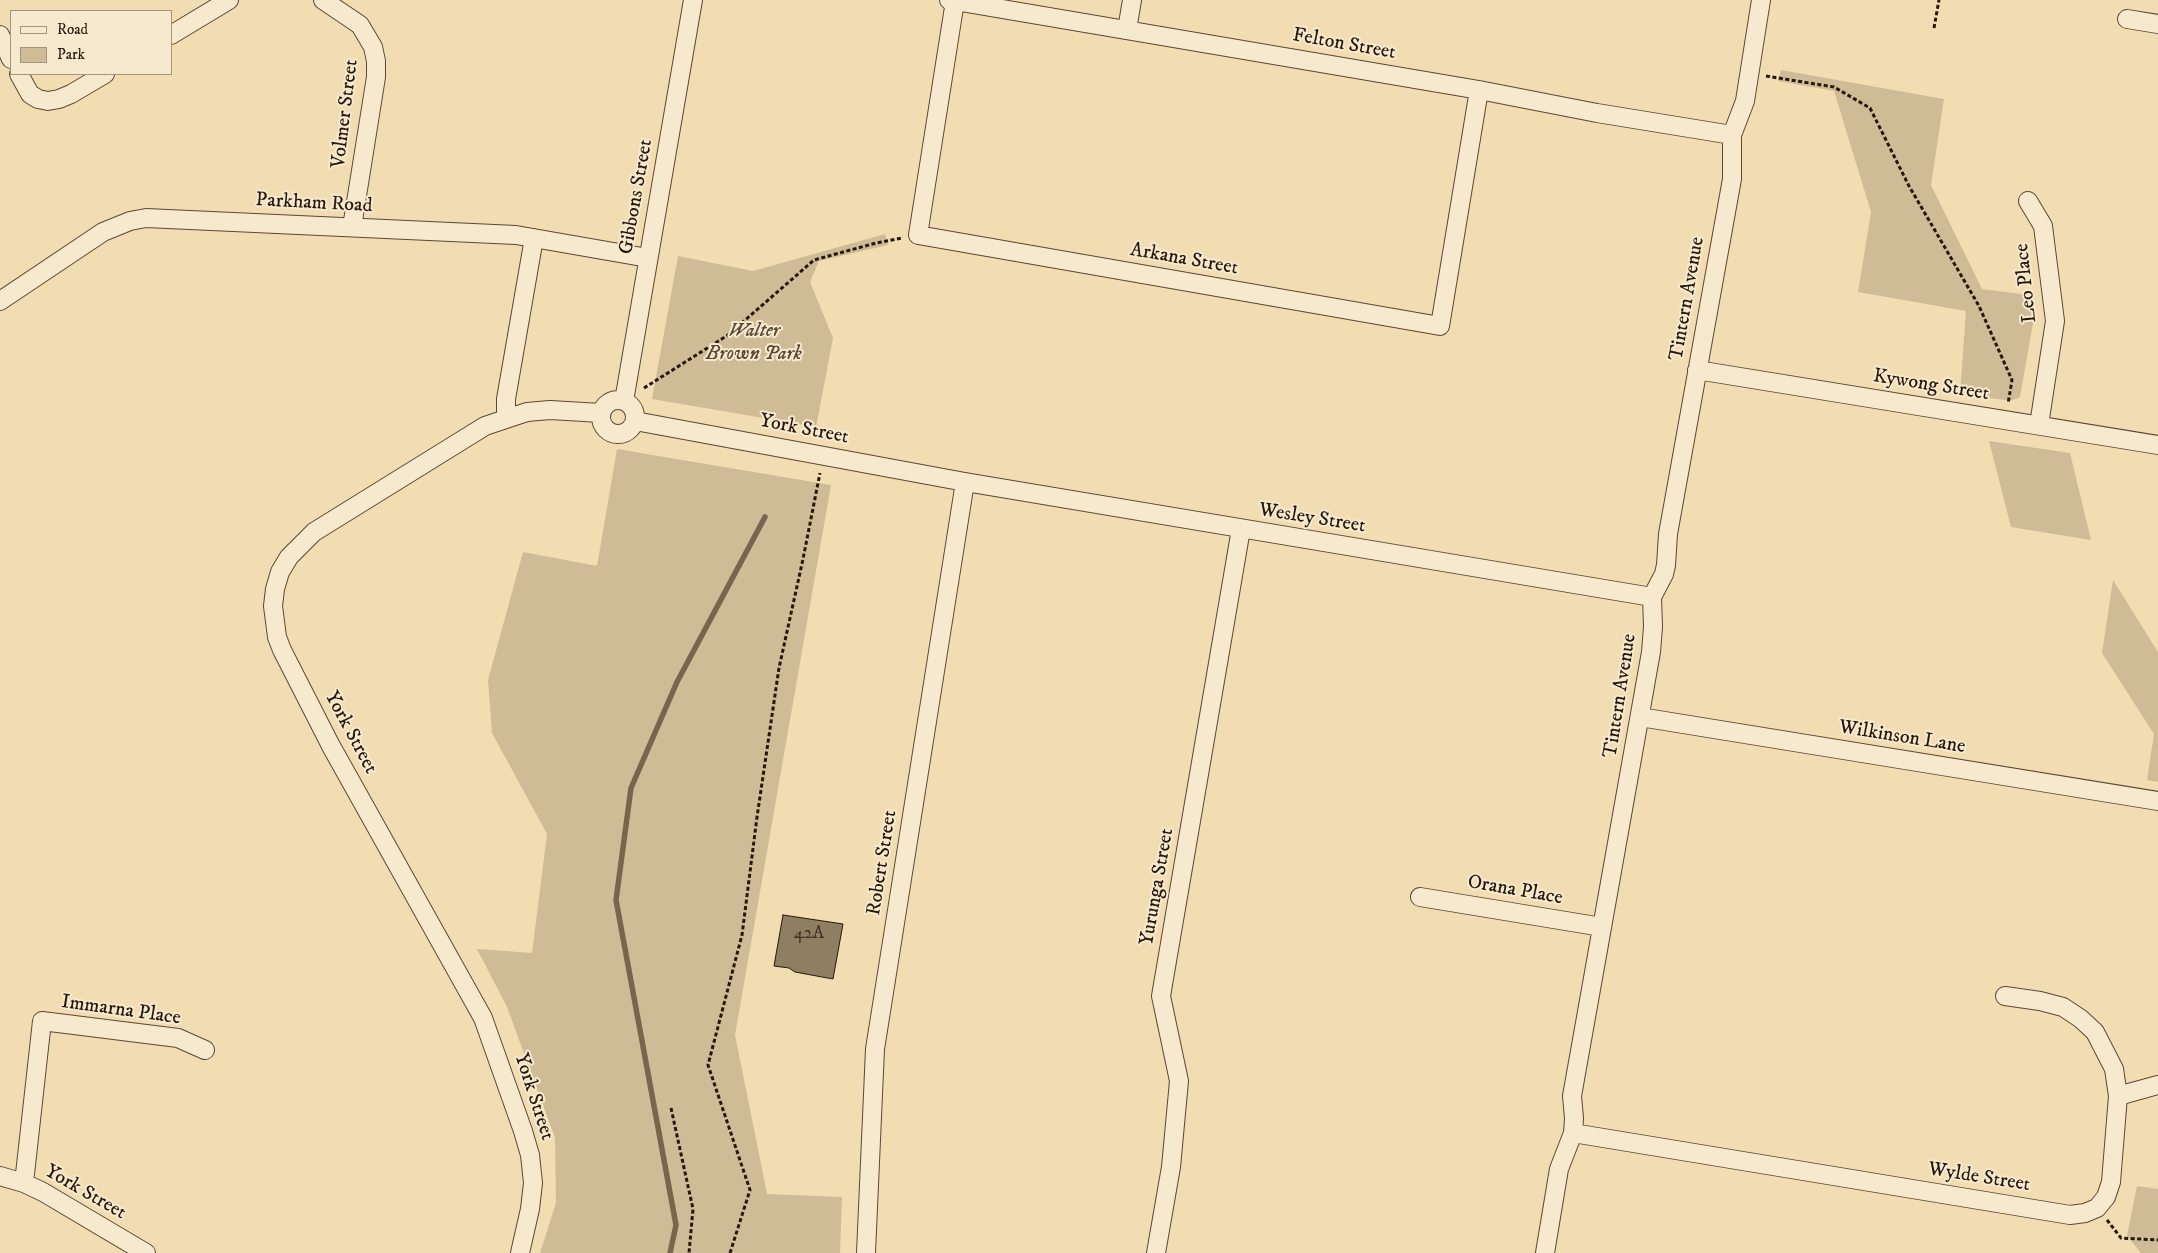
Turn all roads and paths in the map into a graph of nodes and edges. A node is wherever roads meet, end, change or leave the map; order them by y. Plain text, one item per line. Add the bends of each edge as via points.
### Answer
1 (230, 0) edge
2 (322, 0) edge
3 (693, 0) edge
4 (952, 0) edge
5 (1132, 0) edge
6 (1761, 0) edge
7 (1939, 0) edge
8 (2127, 19) dead end
9 (2158, 24) edge
10 (1934, 28) dead end
11 (1127, 30) junction
12 (172, 34) edge
13 (0, 36) edge
14 (10, 57) edge
15 (1748, 73) junction
16 (20, 75) edge
17 (103, 75) edge
18 (1479, 90) junction
19 (1732, 135) junction
20 (2028, 200) dead end
21 (352, 227) junction
22 (918, 235) junction
23 (534, 238) junction
24 (648, 258) junction
25 (0, 301) edge
26 (1697, 370) junction
27 (625, 393) junction
28 (601, 413) junction
29 (506, 418) junction
30 (2005, 419) junction
31 (635, 421) junction
32 (2039, 425) junction
33 (2158, 445) edge
34 (823, 455) junction
35 (964, 482) junction
36 (1241, 529) junction
37 (1652, 598) junction
38 (1640, 717) junction
39 (2158, 801) edge
40 (1420, 897) dead end
41 (1602, 927) junction
42 (2006, 996) dead end
43 (205, 1050) dead end
44 (2158, 1085) edge
45 (2118, 1096) junction
46 (671, 1108) dead end
47 (1573, 1133) junction
48 (0, 1176) edge
49 (24, 1182) junction
50 (2097, 1208) junction
51 (2158, 1240) edge
52 (146, 1253) edge
53 (520, 1253) edge
54 (689, 1253) edge
55 (730, 1253) edge
56 (866, 1253) edge
57 (1156, 1253) edge
58 (1546, 1253) edge

1 - 12 street
2 - 21 street, Volmer Street via 360,25 370,41 376,61
3 - 24 street, Gibbons Street
4 - 11 street, Felton Street
4 - 22 street
5 - 11 street
6 - 15 street, Tintern Avenue
7 - 10 path
8 - 9 street
11 - 18 street, Felton Street
13 - 14 street
15 - 19 street, Tintern Avenue via 1743,110
15 - 30 path via 1834,87 1870,108 1909,186 1979,306 2012,380
16 - 17 street via 30,94 48,101 60,100
18 - 19 street, Felton Street via 1597,114
18 - 22 street, Arkana Street via 1440,326
19 - 26 street, Tintern Avenue via 1732,179
20 - 32 street, Leo Place via 2043,226 2054,321
21 - 23 street, Parkham Road
21 - 25 street, Parkham Road via 162,218 130,220 103,232
22 - 27 path via 814,260 728,335 643,388
23 - 24 street, Parkham Road
23 - 29 street via 506,399
24 - 27 street, Gibbons Street
26 - 30 street, Kywong Street
26 - 37 street, Tintern Avenue via 1668,534 1666,565
27 - 28 street via 603,408
27 - 31 street
28 - 29 street, York Street via 550,410
28 - 31 street via 605,429 614,434 625,434
29 - 53 street, York Street via 486,426 314,532 289,557 280,572 273,606 282,650 331,746 483,1018 530,1155 530,1209
30 - 32 street, Kywong Street
31 - 34 street, York Street
32 - 33 street, Kywong Street
34 - 35 street, York Street
34 - 55 path via 779,668 742,935 708,1065 750,1190
35 - 36 street, Wesley Street
35 - 56 street, Robert Street via 875,1049
36 - 37 street, Wesley Street
36 - 57 street, Yurunga Street via 1161,996 1179,1081 1171,1167
37 - 38 street, Tintern Avenue via 1653,638
38 - 39 street, Wilkinson Lane
38 - 41 street, Tintern Avenue
40 - 41 street, Orana Place
41 - 47 street, Tintern Avenue via 1572,1096
42 - 45 street via 2040,1001 2081,1019 2105,1048 2114,1069
43 - 49 street, Immarna Place via 178,1038 42,1021
44 - 45 street
45 - 50 street via 2111,1182
46 - 54 path via 693,1209
47 - 50 street, Wylde Street via 2070,1215
47 - 58 street, Tintern Avenue via 1559,1169
48 - 49 street, York Street
49 - 52 street, York Street
50 - 51 path via 2121,1238

